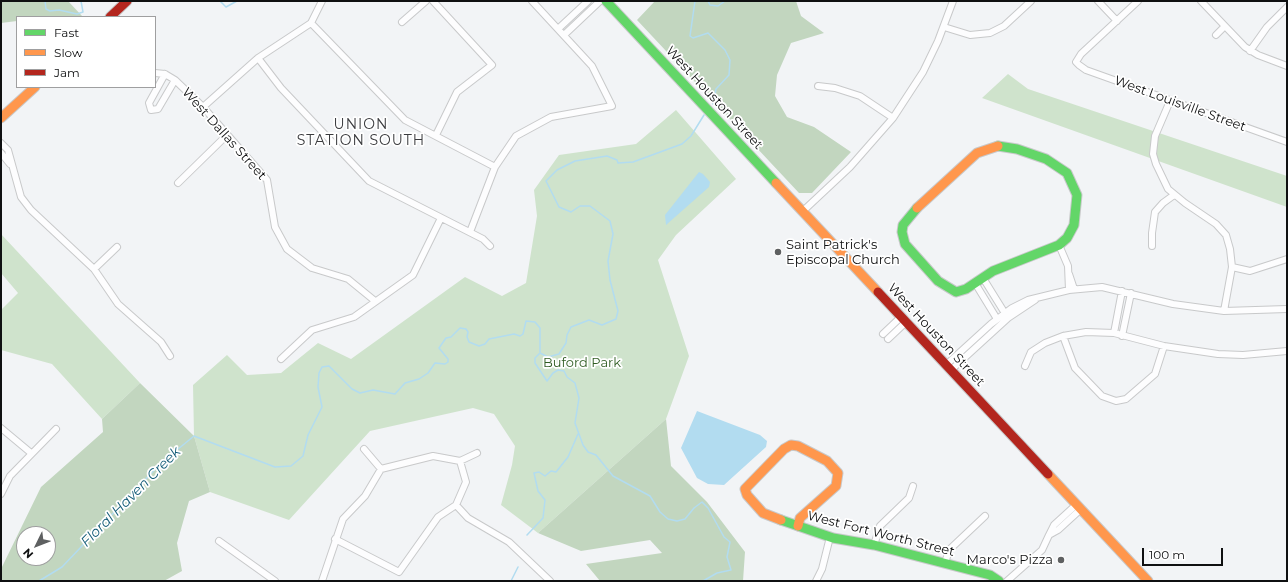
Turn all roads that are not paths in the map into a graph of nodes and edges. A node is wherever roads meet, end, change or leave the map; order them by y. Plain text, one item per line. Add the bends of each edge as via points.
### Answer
1 (127, 1) edge
2 (322, 1) edge
3 (426, 1) edge
4 (433, 1) edge
5 (532, 1) edge
6 (588, 1) edge
7 (600, 1) edge
8 (606, 1) edge
9 (953, 1) edge
10 (1031, 1) edge
11 (1098, 1) edge
12 (1138, 1) edge
13 (1201, 1) edge
14 (1287, 7) edge
15 (111, 16) edge
16 (1116, 21) junction
17 (402, 22) dead end
18 (311, 23) junction
19 (1225, 26) junction
20 (944, 27) junction
21 (558, 29) junction
22 (1216, 34) dead end
23 (564, 35) junction
24 (1250, 51) junction
25 (258, 58) junction
26 (1287, 66) edge
27 (156, 73) edge
28 (165, 74) junction
29 (175, 80) junction
30 (818, 86) dead end
31 (34, 88) edge
32 (1170, 101) junction
33 (203, 107) junction
34 (1, 118) edge
35 (893, 118) junction
36 (436, 135) junction
37 (226, 136) junction
38 (1287, 142) edge
39 (1, 143) edge
40 (1, 154) edge
41 (11, 165) junction
42 (495, 167) junction
43 (178, 183) dead end
44 (1174, 194) junction
45 (802, 211) junction
46 (441, 218) junction
47 (470, 232) junction
48 (1059, 245) junction
49 (490, 246) dead end
50 (1152, 246) dead end
51 (117, 247) dead end
52 (1287, 259) edge
53 (1232, 267) junction
54 (94, 269) junction
55 (983, 278) junction
56 (975, 283) junction
57 (1072, 290) junction
58 (1122, 291) junction
59 (1131, 293) junction
60 (375, 301) junction
61 (997, 303) junction
62 (990, 308) junction
63 (1287, 309) edge
64 (1224, 311) junction
65 (1006, 316) junction
66 (904, 319) junction
67 (997, 319) junction
68 (1114, 333) junction
69 (886, 336) dead end
70 (1063, 336) junction
71 (1122, 336) junction
72 (1164, 346) junction
73 (1287, 351) edge
74 (170, 356) dead end
75 (281, 359) dead end
76 (1025, 366) dead end
77 (948, 367) junction
78 (1, 428) edge
79 (56, 429) dead end
80 (364, 449) dead end
81 (31, 453) junction
82 (476, 453) dead end
83 (460, 461) junction
84 (381, 469) junction
85 (913, 486) dead end
86 (1, 494) edge
87 (456, 505) junction
88 (1079, 506) junction
89 (985, 516) dead end
90 (798, 526) junction
91 (830, 537) junction
92 (335, 539) junction
93 (219, 542) dead end
94 (874, 545) junction
95 (945, 563) junction
96 (275, 581) edge
97 (322, 581) edge
98 (550, 581) edge
99 (816, 581) edge
100 (999, 581) edge
101 (1007, 581) edge
102 (1148, 581) edge

1 - 15 street
2 - 18 street
3 - 17 street
4 - 36 street via 492,65 457,92
5 - 21 street
6 - 21 street
7 - 23 street
8 - 45 street, West Houston Street
9 - 20 street
10 - 20 street via 1004,26 990,33 970,35
11 - 16 street
12 - 16 street
13 - 19 street
14 - 24 street via 1266,27
16 - 32 street, West Louisville Street via 1081,54 1076,62 1086,70
18 - 25 street
18 - 36 street via 405,120
19 - 22 street
19 - 24 street
20 - 35 street via 923,72
21 - 23 street
23 - 42 street via 592,66 612,106 551,117 516,136
24 - 26 street
25 - 33 street
25 - 46 street via 281,88 369,181
27 - 28 street, West Dallas Street
28 - 29 street, West Dallas Street
28 - 29 street via 149,103 151,110 158,109
29 - 33 street, West Dallas Street
30 - 35 street via 860,96
31 - 34 street
32 - 38 street, West Louisville Street
32 - 44 street via 1156,136 1153,154 1164,183
33 - 37 street, West Dallas Street
35 - 45 street via 864,153
36 - 42 street
37 - 43 street
37 - 60 street, West Dallas Street via 267,180 275,227 287,249 312,268 348,279
39 - 41 street via 8,150
40 - 41 street
41 - 54 street via 20,197
42 - 47 street
44 - 50 street via 1155,212
44 - 53 street via 1226,234
45 - 66 street, West Houston Street
46 - 47 street
46 - 60 street via 413,275
47 - 49 street
48 - 55 street via 1018,260
48 - 56 street via 1071,231 1076,217 1077,195 1067,173 1053,163 1017,149 998,146 977,153 913,211 903,225 902,232 905,244 947,288 956,292
48 - 57 street via 1066,259
51 - 54 street
52 - 53 street via 1250,272
53 - 64 street
54 - 74 street via 118,304 161,342
55 - 56 street
55 - 61 street
56 - 62 street
57 - 58 street via 1102,287
57 - 65 street via 1035,300
58 - 59 street
58 - 68 street
59 - 64 street via 1173,304
59 - 71 street
60 - 75 street via 354,317 312,330
61 - 62 street
61 - 65 street
62 - 67 street
63 - 64 street
65 - 67 street
65 - 77 street
66 - 69 street
66 - 77 street, West Houston Street
67 - 77 street
68 - 70 street via 1086,332
68 - 71 street
70 - 72 street via 1075,368 1102,396 1116,401 1126,399 1155,374
70 - 76 street via 1031,352
71 - 72 street
72 - 73 street via 1190,351 1237,354
77 - 88 street, West Houston Street
78 - 81 street
79 - 81 street
80 - 84 street
81 - 86 street via 10,476
82 - 83 street
83 - 84 street via 433,456
83 - 87 street via 466,482
84 - 92 street via 365,496 343,519
85 - 94 street via 910,498 880,526
87 - 92 street via 438,517 399,572
87 - 98 street via 468,518 509,542
88 - 101 street via 1049,535 1042,550
88 - 102 street, West Houston Street
89 - 95 street via 949,550
90 - 90 street, West Fort Worth Street via 800,518 836,486 838,473 827,461 798,446 791,446 784,449 745,489 763,513
90 - 91 street, West Fort Worth Street
91 - 94 street, West Fort Worth Street
91 - 99 street via 822,569
92 - 97 street
93 - 96 street
94 - 95 street, West Fort Worth Street
95 - 100 street, West Fort Worth Street via 990,575

